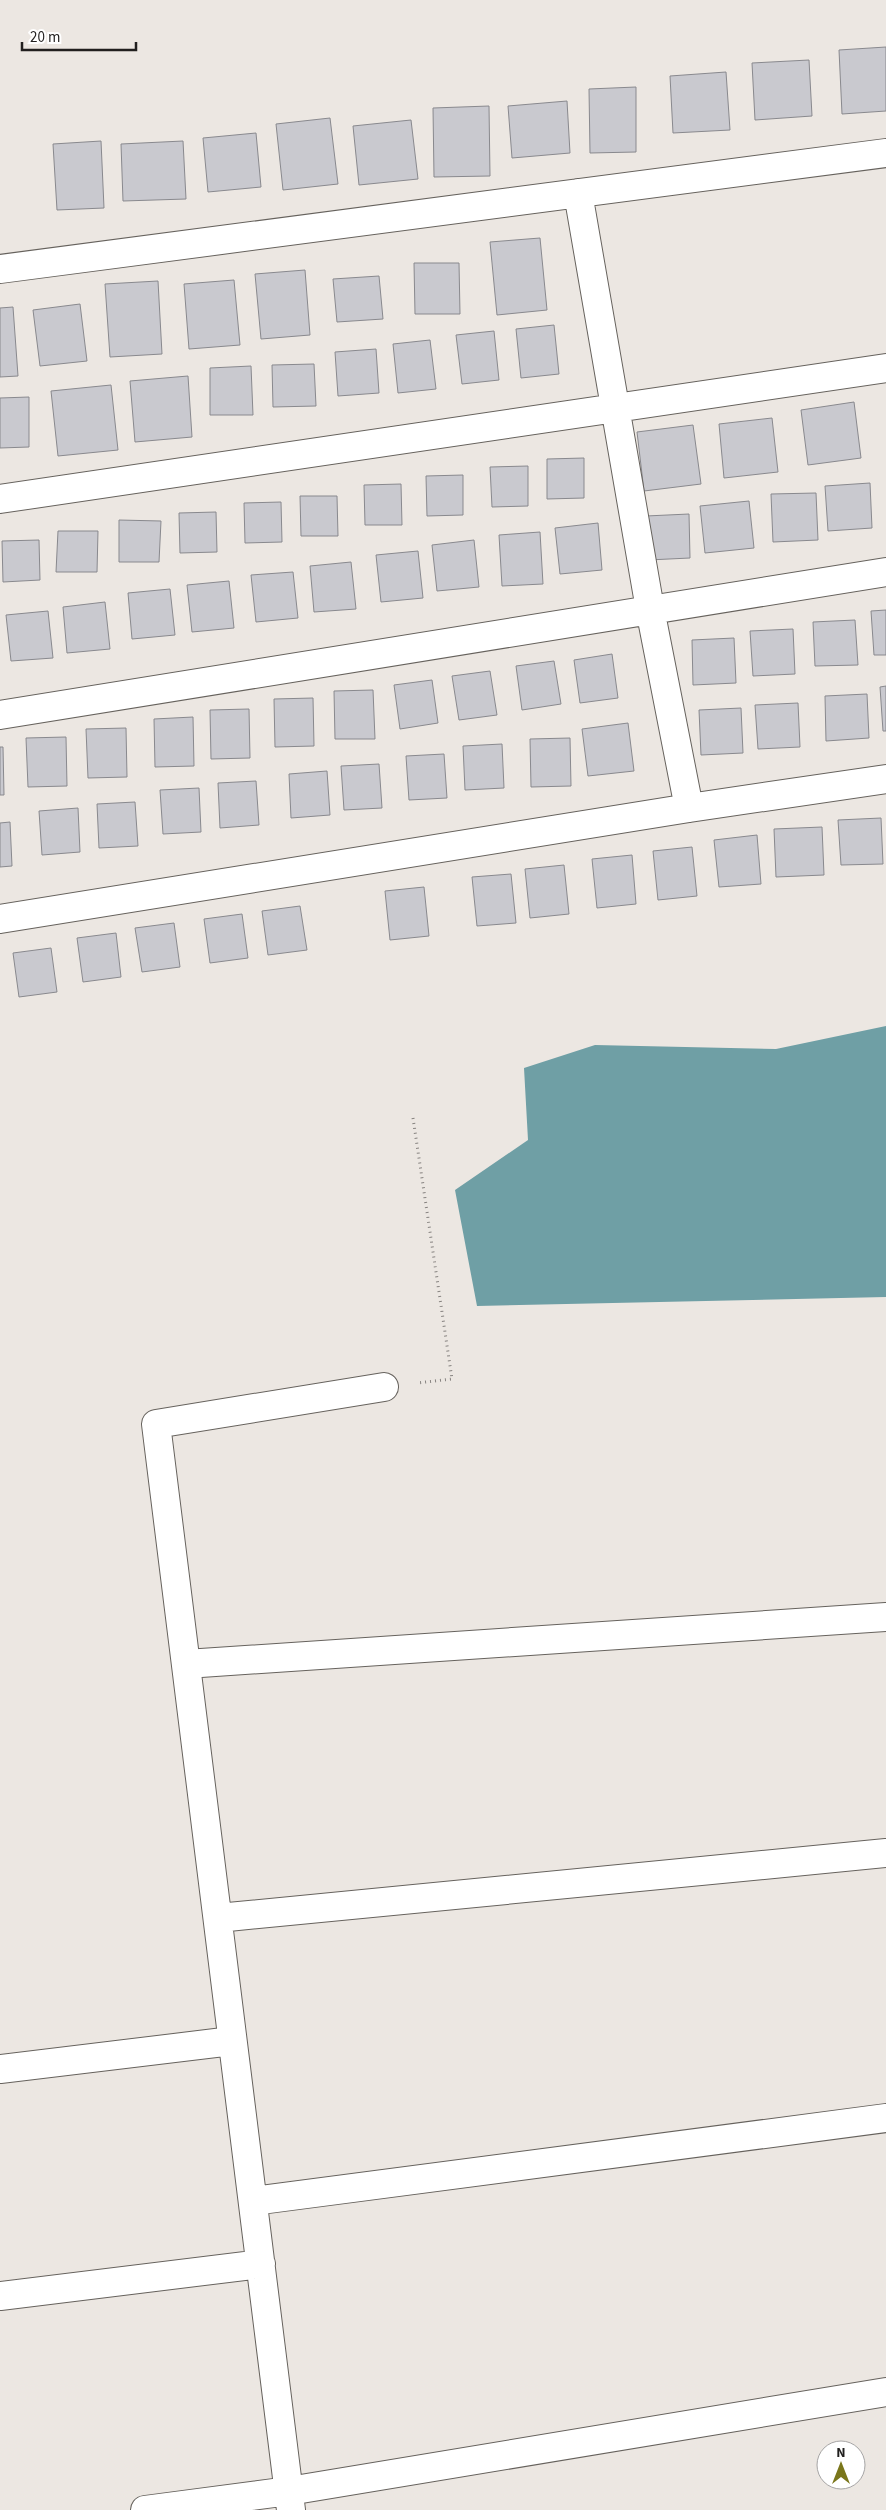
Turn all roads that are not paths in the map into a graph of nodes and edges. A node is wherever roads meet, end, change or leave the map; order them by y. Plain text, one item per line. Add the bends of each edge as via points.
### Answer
1 (886, 153) edge
2 (578, 193) junction
3 (0, 269) edge
4 (886, 368) edge
5 (617, 409) junction
6 (0, 499) edge
7 (886, 572) edge
8 (650, 609) junction
9 (0, 715) edge
10 (886, 779) edge
11 (689, 808) junction
12 (0, 919) edge
13 (384, 1387) road end
14 (886, 1617) edge
15 (186, 1664) junction
16 (886, 1853) edge
17 (218, 1918) junction
18 (232, 2041) junction
19 (0, 2069) edge
20 (886, 2118) edge
21 (252, 2201) junction
22 (260, 2264) junction
23 (0, 2296) edge
24 (886, 2392) edge
25 (290, 2501) edge
26 (145, 2510) edge

1 - 2 street
2 - 3 street
2 - 5 street
4 - 5 street
5 - 6 street
5 - 8 street
7 - 8 street
8 - 9 street
8 - 11 street
10 - 11 street
11 - 12 street
13 - 15 street via 156,1424
14 - 15 street
15 - 17 street
16 - 17 street
17 - 18 street
18 - 19 street
18 - 21 street
20 - 21 street
21 - 22 street
22 - 23 street
22 - 25 street
24 - 25 street
25 - 26 street

